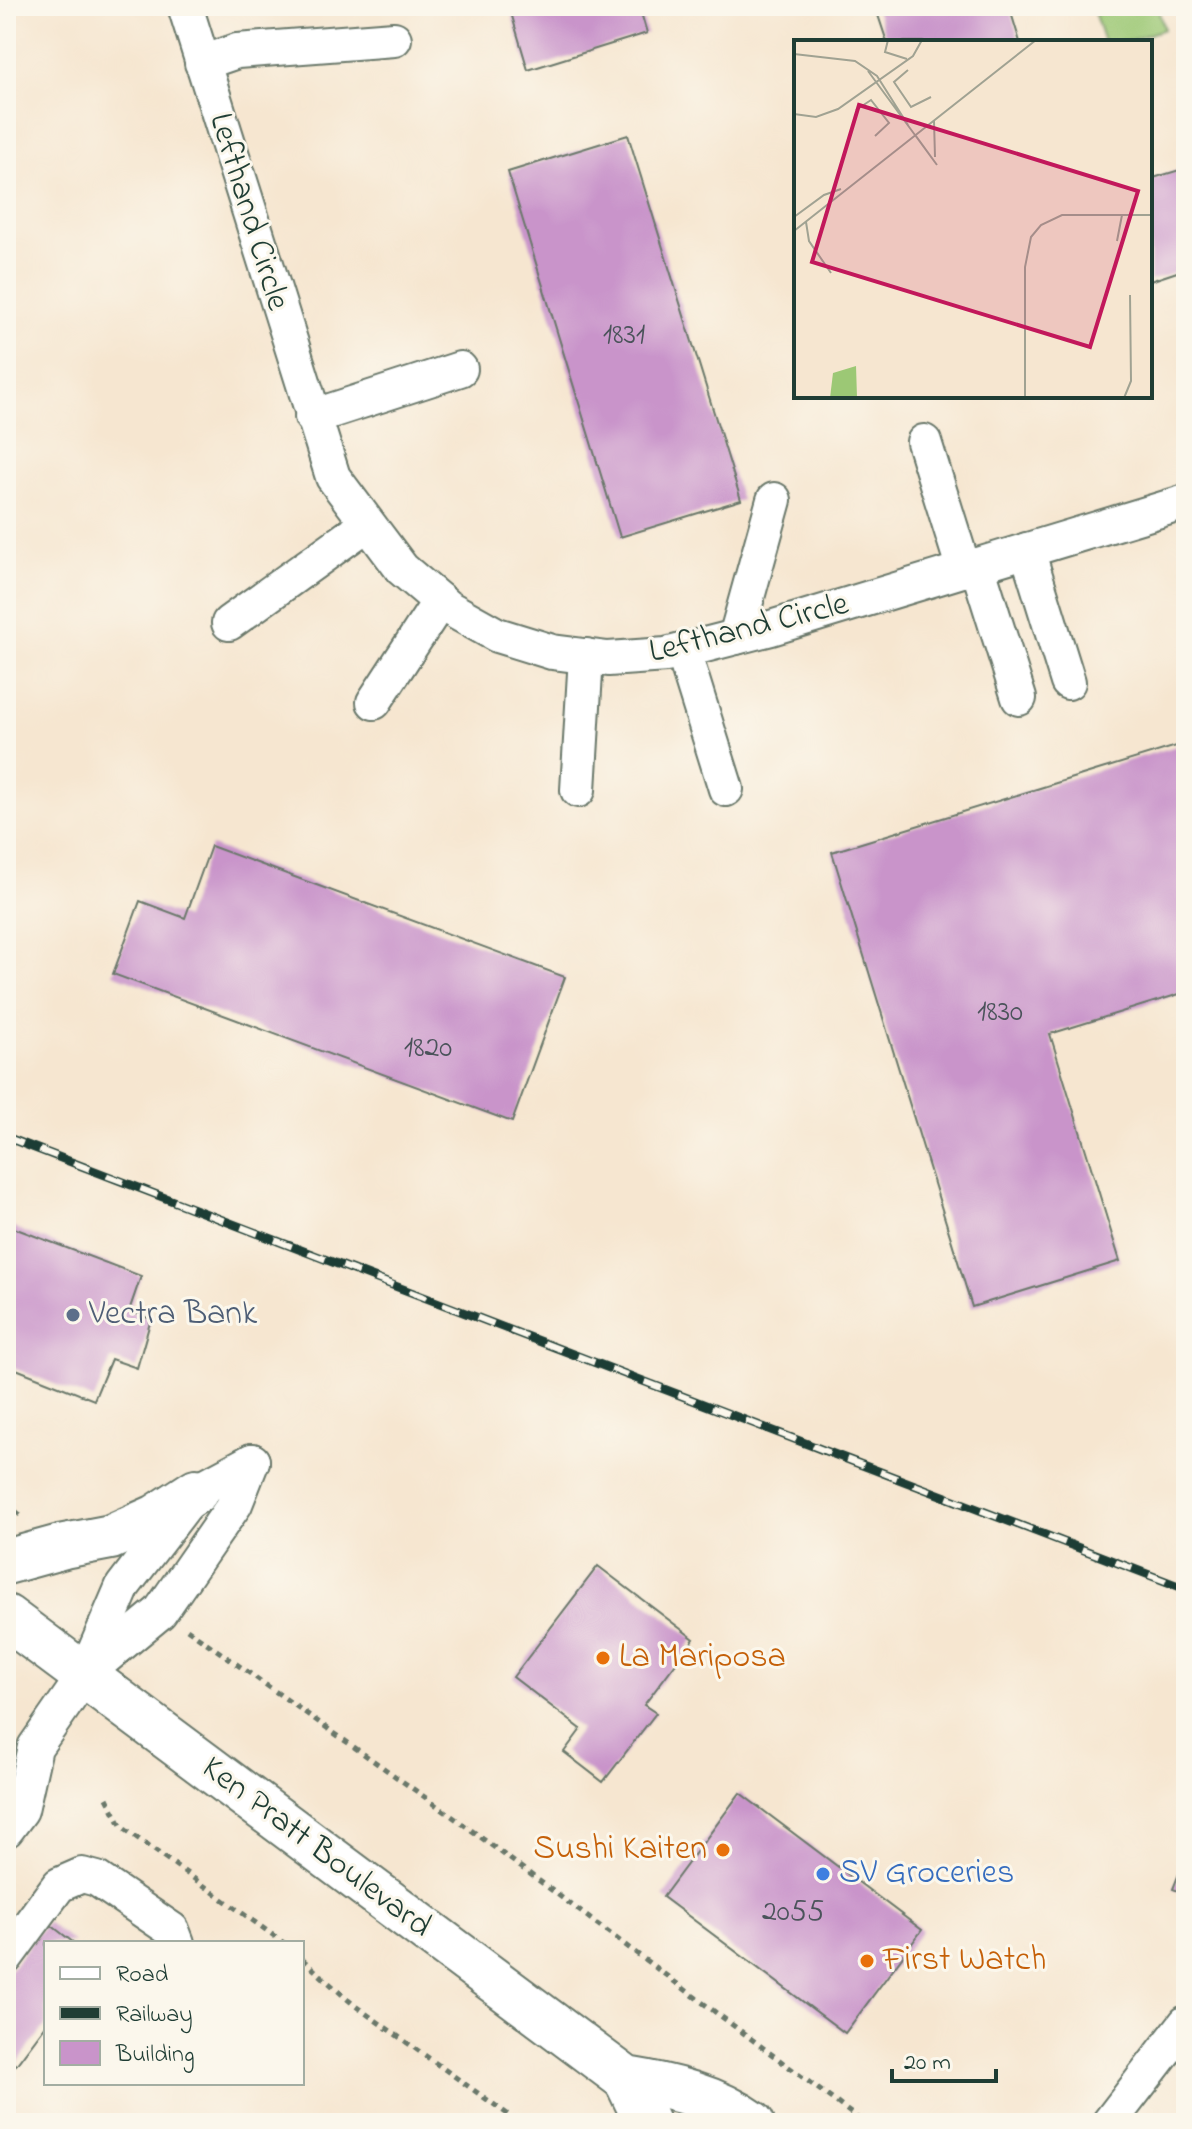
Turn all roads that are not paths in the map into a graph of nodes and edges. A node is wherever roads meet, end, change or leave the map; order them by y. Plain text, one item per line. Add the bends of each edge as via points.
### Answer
1 (185, 6) edge
2 (394, 39) dead end
3 (202, 63) junction
4 (460, 369) dead end
5 (312, 417) junction
6 (924, 442) dead end
7 (774, 500) dead end
8 (1186, 502) edge
9 (367, 524) junction
10 (1027, 550) junction
11 (971, 568) junction
12 (440, 601) junction
13 (229, 623) dead end
14 (736, 637) junction
15 (683, 651) junction
16 (586, 656) junction
17 (1068, 682) dead end
18 (1019, 698) dead end
19 (374, 702) dead end
20 (726, 789) dead end
21 (578, 790) dead end
22 (196, 1491) junction
23 (6, 1562) edge
24 (6, 1617) edge
25 (85, 1675) junction
26 (20, 1756) edge
27 (6, 1830) edge
28 (176, 1941) edge
29 (6, 1957) edge
30 (1186, 2023) edge
31 (626, 2079) junction
32 (647, 2123) edge
33 (752, 2123) edge
34 (1109, 2123) edge

1 - 3 street, Lefthand Circle
2 - 3 street via 237,51
3 - 5 street, Lefthand Circle
4 - 5 street
5 - 9 street, Lefthand Circle via 333,477
6 - 11 street
7 - 14 street
8 - 10 street, Lefthand Circle
9 - 12 street, Lefthand Circle via 402,569
9 - 13 street
10 - 11 street, Lefthand Circle
10 - 17 street
11 - 14 street, Lefthand Circle
11 - 18 street
12 - 16 street, Lefthand Circle via 497,635
12 - 19 street
14 - 15 street, Lefthand Circle
15 - 16 street, Lefthand Circle via 608,659
15 - 20 street
16 - 21 street
22 - 23 highway via 111,1537
22 - 25 street via 123,1586
22 - 25 street via 252,1461 235,1504 160,1612
24 - 25 highway, Ken Pratt Boulevard
25 - 26 street
25 - 31 highway, Ken Pratt Boulevard
26 - 27 street via 21,1810
28 - 29 street via 172,1930 97,1879 82,1875 59,1885
30 - 34 street
31 - 32 highway, Ken Pratt Boulevard
31 - 33 highway, Ken Pratt Boulevard via 709,2099

